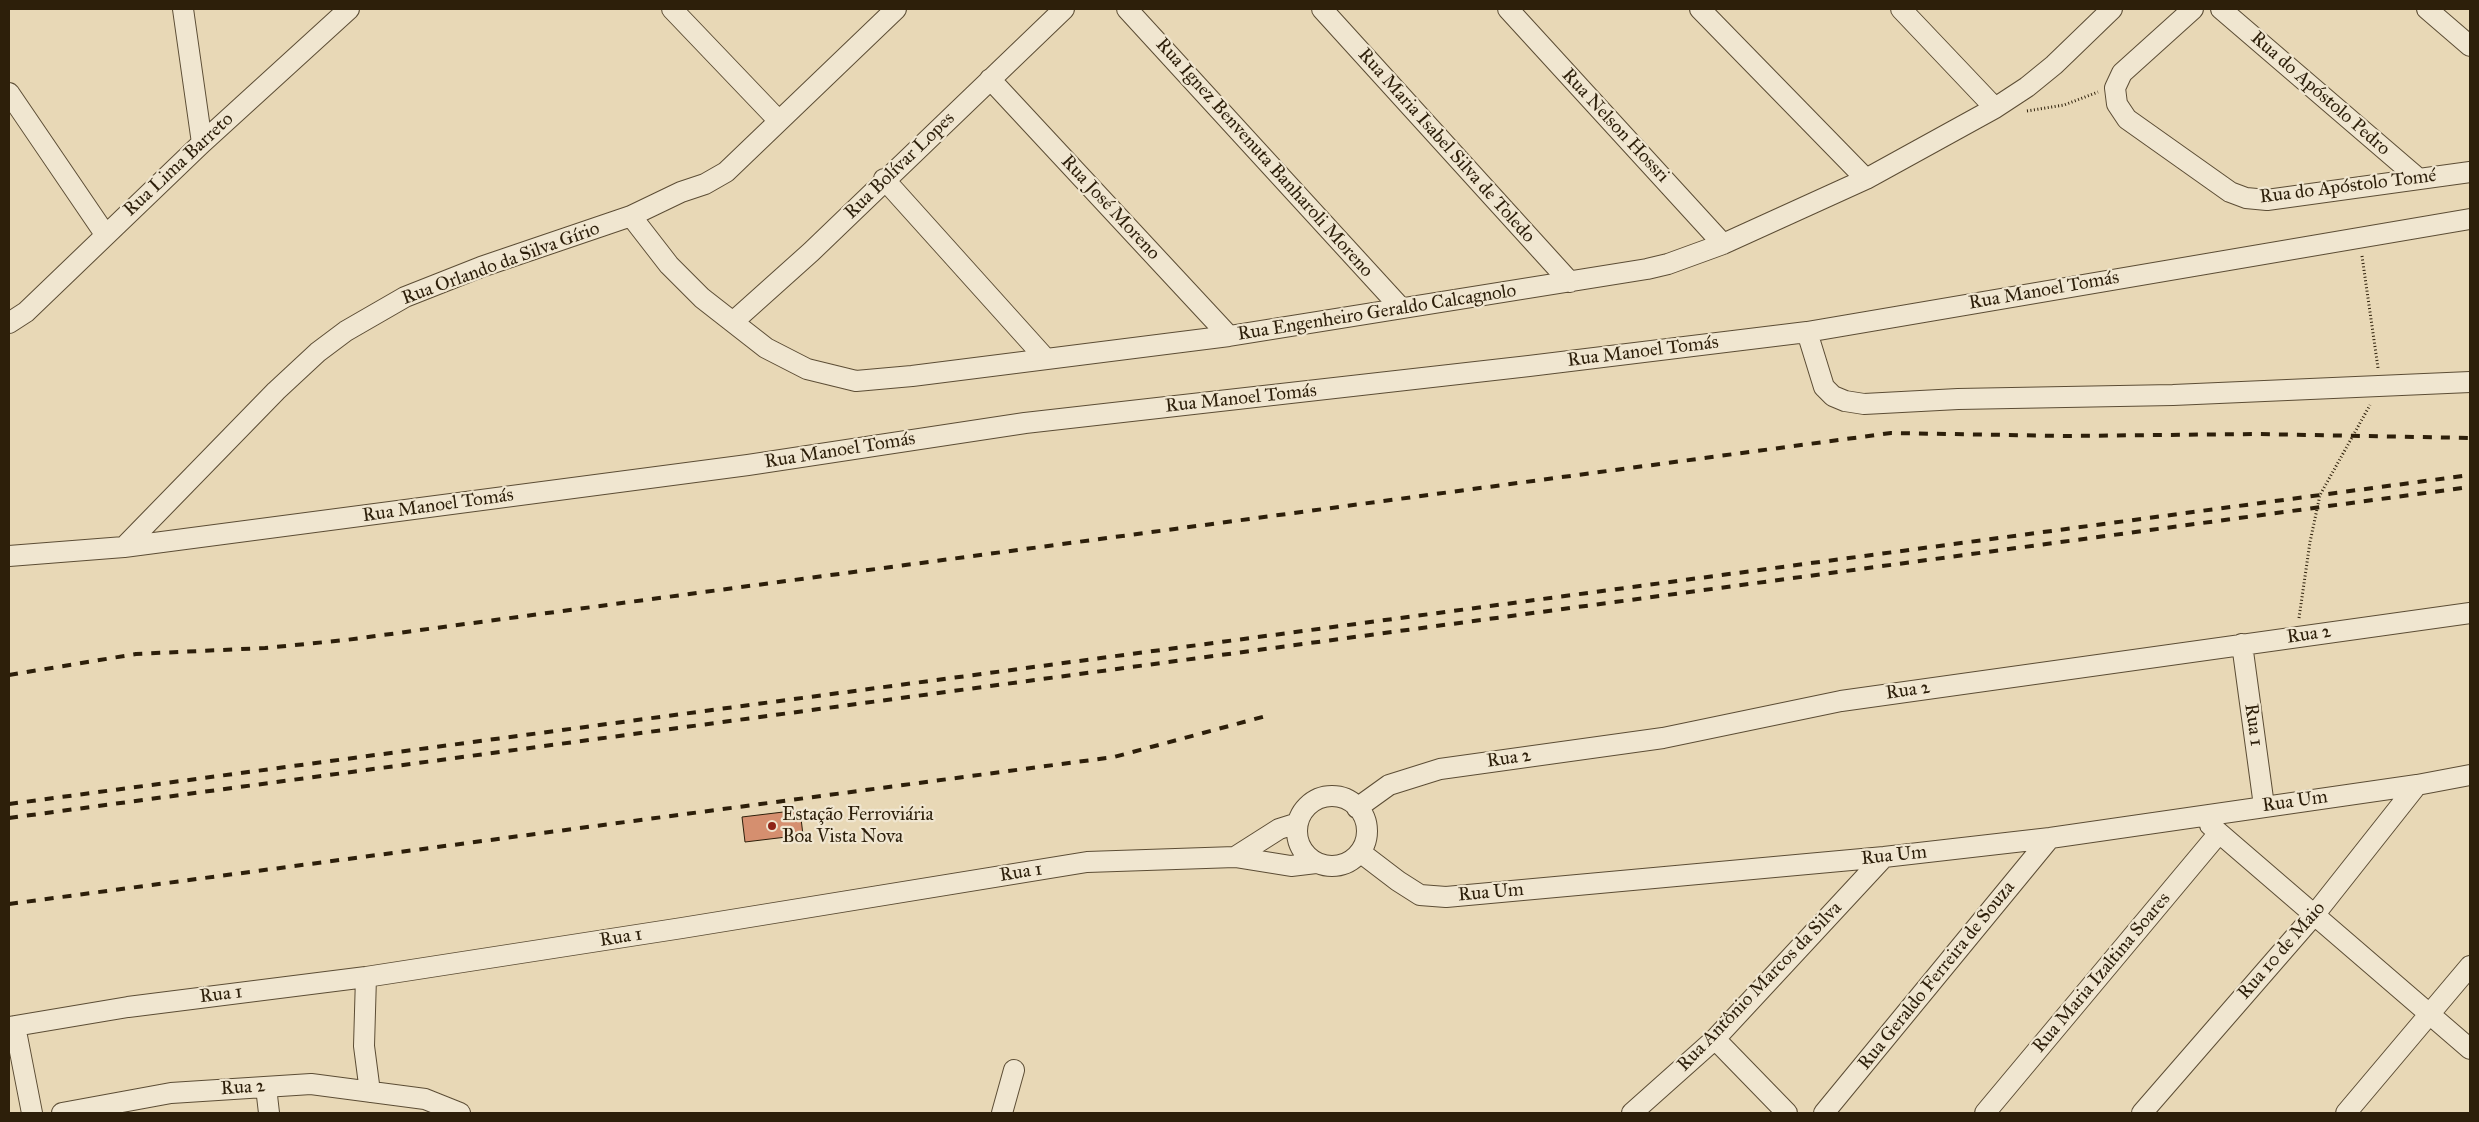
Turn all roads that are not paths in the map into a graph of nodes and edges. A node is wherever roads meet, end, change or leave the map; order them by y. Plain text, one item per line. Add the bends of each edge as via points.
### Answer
1 (183, 9) edge
2 (349, 9) edge
3 (896, 9) edge
4 (1064, 9) edge
5 (1127, 9) edge
6 (1322, 9) edge
7 (1508, 9) edge
8 (1700, 9) edge
9 (1900, 9) edge
10 (2193, 9) edge
11 (2221, 9) edge
12 (2427, 9) edge
13 (680, 11) edge
14 (2103, 12) edge
15 (2470, 46) edge
16 (990, 79) junction
17 (9, 93) edge
18 (1996, 108) junction
19 (779, 121) junction
20 (202, 143) junction
21 (2470, 172) edge
22 (884, 179) junction
23 (1866, 179) junction
24 (2419, 179) junction
25 (631, 216) junction
26 (2470, 219) edge
27 (105, 234) junction
28 (1723, 244) junction
29 (1570, 282) junction
30 (1401, 308) junction
31 (734, 321) junction
32 (10, 323) edge
33 (1807, 332) junction
34 (1229, 336) junction
35 (1046, 358) junction
36 (2470, 382) edge
37 (124, 547) junction
38 (9, 556) edge
39 (2470, 612) edge
40 (2242, 644) junction
41 (2470, 775) edge
42 (2439, 782) junction
43 (2417, 785) junction
44 (2470, 787) edge
45 (2264, 806) junction
46 (1357, 808) junction
47 (2201, 817) junction
48 (1298, 823) junction
49 (2219, 833) junction
50 (2050, 838) junction
51 (1360, 852) junction
52 (1234, 857) junction
53 (1884, 857) junction
54 (1316, 863) junction
55 (2314, 914) junction
56 (2470, 966) edge
57 (366, 977) junction
58 (2430, 1013) junction
59 (12, 1027) edge
60 (1715, 1039) junction
61 (2470, 1048) edge
62 (1014, 1070) dead end
63 (266, 1087) junction
64 (370, 1092) junction
65 (32, 1113) edge
66 (63, 1113) edge
67 (269, 1113) edge
68 (460, 1113) edge
69 (1002, 1113) edge
70 (1632, 1113) edge
71 (1786, 1113) edge
72 (1824, 1113) edge
73 (1985, 1113) edge
74 (2142, 1113) edge
75 (2346, 1113) edge

1 - 20 street
2 - 20 street, Rua Lima Barreto
3 - 19 street, Rua Orlando da Silva Gírio
4 - 16 street, Rua Bolívar Lopes
5 - 30 street, Rua Ignez Benvenuta Banharoli Moreno
6 - 29 street, Rua Maria Isabel Silva de Toledo
7 - 28 street, Rua Nelson Hossri
8 - 23 street
9 - 18 street
10 - 24 street, Rua do Apóstolo Tomé via 2122,72 2115,88 2117,104 2127,119 2230,192 2246,198 2267,200
11 - 24 street, Rua do Apóstolo Pedro
12 - 15 street
13 - 19 street
14 - 18 street, Rua Engenheiro Geraldo Calcagnolo via 2072,49 2034,82
16 - 22 street, Rua Bolívar Lopes
16 - 34 street, Rua José Moreno
17 - 27 street
18 - 23 street, Rua Engenheiro Geraldo Calcagnolo
19 - 25 street, Rua Orlando da Silva Gírio via 726,172
20 - 27 street, Rua Lima Barreto
21 - 24 street, Rua do Apóstolo Tomé
22 - 31 street, Rua Bolívar Lopes via 811,252
22 - 35 street
23 - 28 street, Rua Engenheiro Geraldo Calcagnolo
25 - 31 street, Rua Engenheiro Geraldo Calcagnolo via 669,265 702,298
25 - 37 street, Rua Orlando da Silva Gírio via 481,267 405,297 346,331 276,390
26 - 33 street, Rua Manoel Tomás
27 - 32 street, Rua Lima Barreto via 26,312
28 - 29 street, Rua Engenheiro Geraldo Calcagnolo via 1668,264
29 - 30 street, Rua Engenheiro Geraldo Calcagnolo
30 - 34 street, Rua Engenheiro Geraldo Calcagnolo
31 - 35 street, Rua Engenheiro Geraldo Calcagnolo via 766,348 807,369 856,380
33 - 36 street via 1824,388 1845,401 1864,404
33 - 37 street, Rua Manoel Tomás via 1025,423 748,465
34 - 35 street, Rua Engenheiro Geraldo Calcagnolo
37 - 38 street, Rua Manoel Tomás
39 - 40 street, Rua 2
40 - 45 street, Rua 1
40 - 46 street, Rua 2 via 1841,701 1663,738 1440,769 1389,785
41 - 42 street
42 - 43 street, Rua Um
42 - 44 street
43 - 45 street, Rua Um
43 - 55 street, Rua 10 de Maio
45 - 47 street, Rua Um
46 - 48 street via 1342,798 1323,798 1307,807
46 - 51 street via 1366,829
47 - 49 street
47 - 50 street, Rua Um
48 - 52 street, Rua 1 via 1279,829
48 - 54 street via 1297,839 1304,853
49 - 55 street
49 - 73 street, Rua Maria Izaltina Soares
50 - 53 street, Rua Um
50 - 72 street, Rua Geraldo Ferreira de Souza
51 - 53 street, Rua Um via 1420,895 1435,897
51 - 54 street via 1348,863 1332,867
52 - 54 street, Rua 1 via 1291,866
52 - 57 street, Rua 1 via 1087,862
53 - 60 street, Rua Antônio Marcos da Silva
55 - 58 street
55 - 74 street, Rua 10 de Maio
56 - 58 street
57 - 59 street, Rua 1 via 128,1007
57 - 64 street via 364,1046
58 - 61 street
58 - 75 street
59 - 65 street
60 - 70 street, Rua Antônio Marcos da Silva
60 - 71 street
62 - 69 street
63 - 64 street, Rua 2 via 311,1084
63 - 66 street, Rua 2 via 171,1093
63 - 67 street
64 - 68 street, Rua 2 via 425,1099

